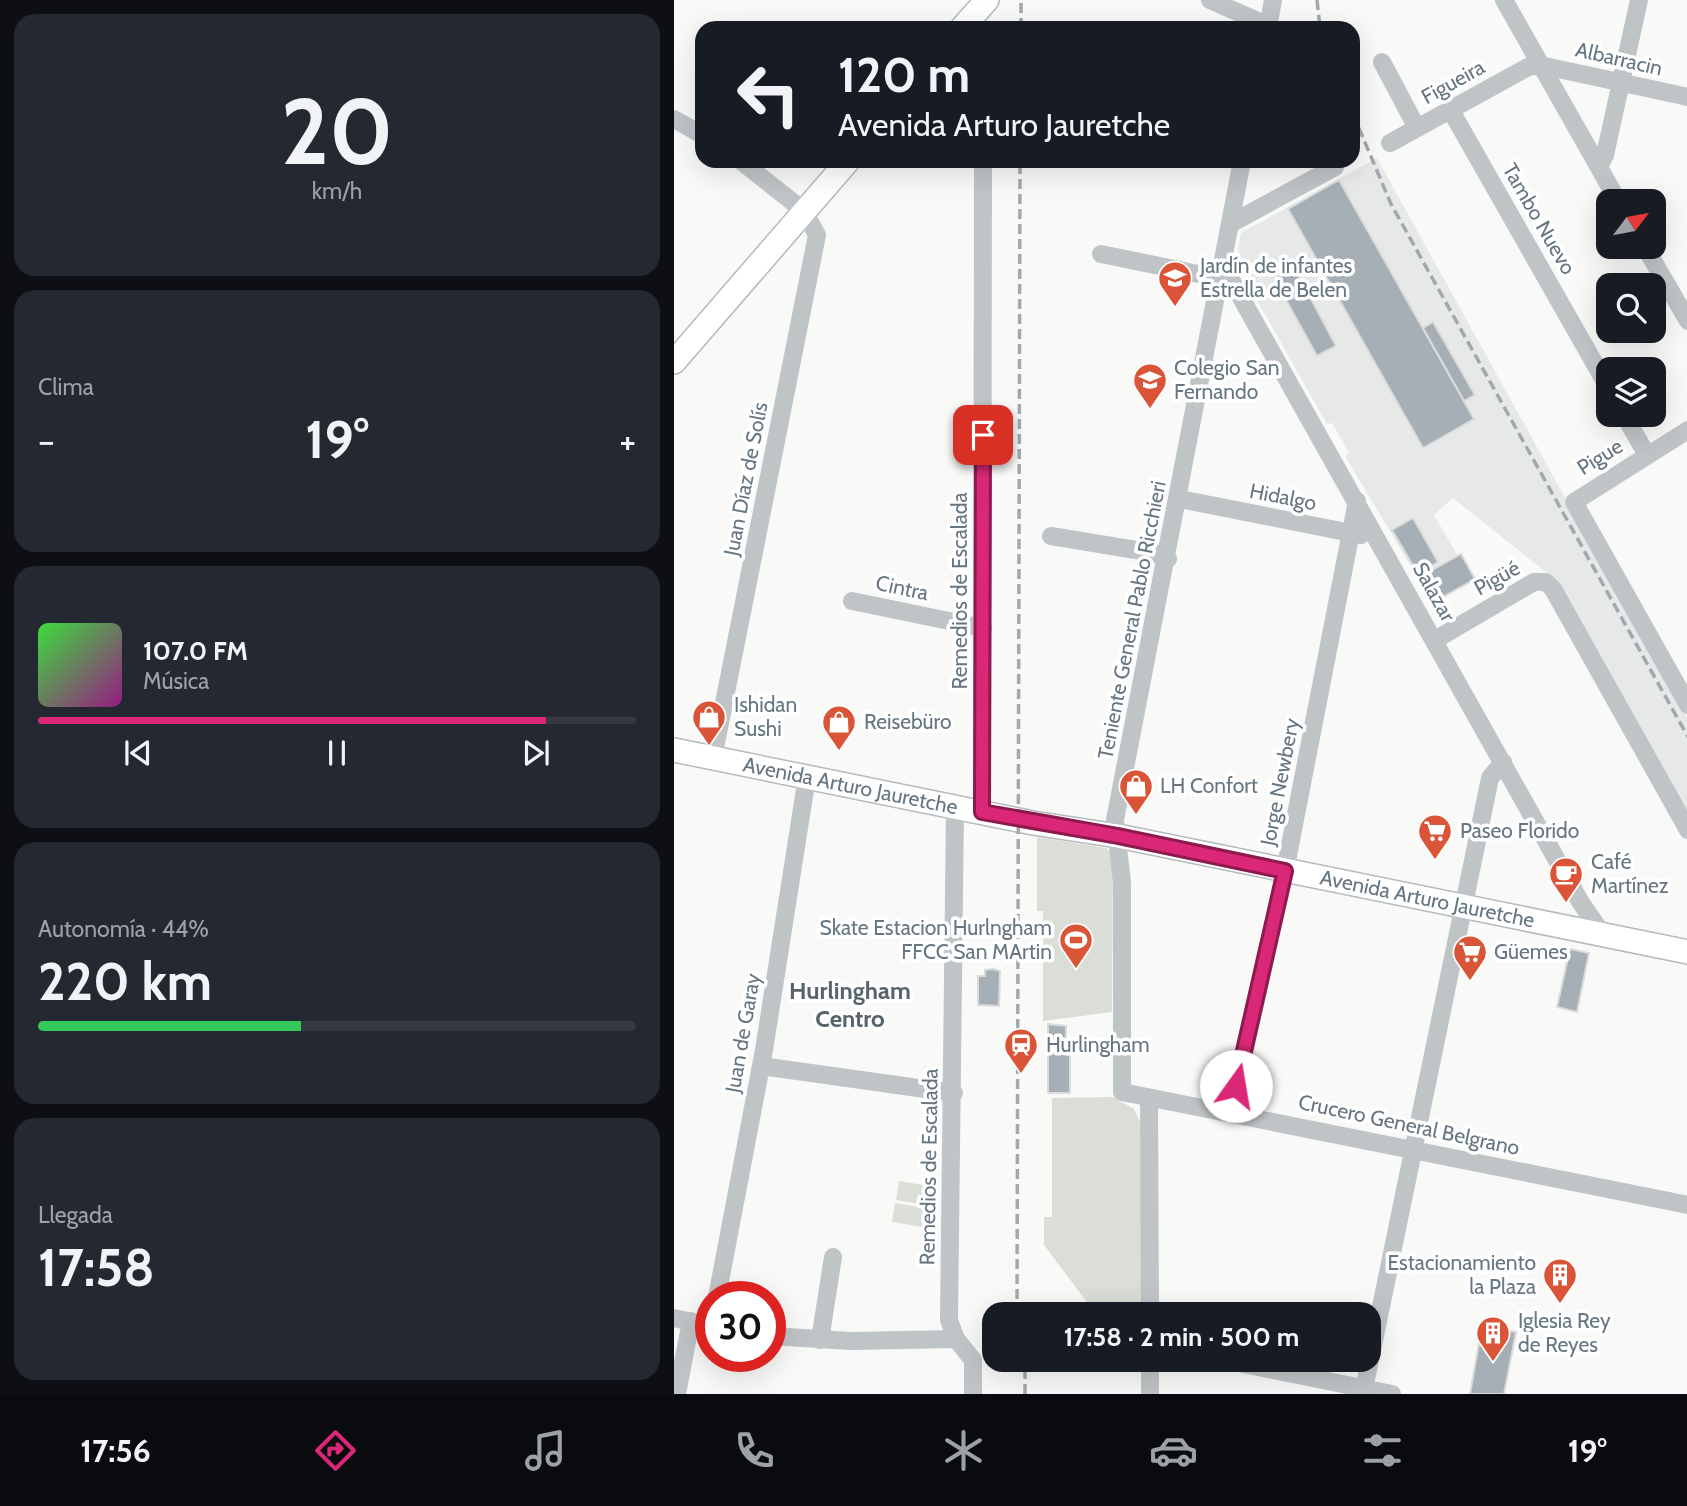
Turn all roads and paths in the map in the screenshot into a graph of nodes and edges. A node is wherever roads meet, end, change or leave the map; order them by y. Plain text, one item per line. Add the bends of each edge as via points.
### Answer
1 (1210, 0) edge
2 (1273, 0) edge
3 (1504, 0) edge
4 (1639, 0) edge
5 (985, 1) edge
6 (968, 21) edge
7 (984, 21) edge
8 (1255, 21) edge
9 (1269, 21) edge
10 (1382, 62) dead end
11 (1540, 65) junction
12 (1621, 83) junction
13 (1687, 97) edge
14 (1450, 109) junction
15 (674, 119) edge
16 (1417, 128) junction
17 (695, 131) edge
18 (1390, 144) dead end
19 (1599, 167) junction
20 (750, 168) edge
21 (842, 168) edge
22 (983, 168) edge
23 (1241, 168) edge
24 (1332, 168) edge
25 (1611, 189) edge
26 (804, 211) junction
27 (1230, 224) junction
28 (1101, 254) dead end
29 (1652, 259) edge
30 (1222, 274) junction
31 (1687, 321) edge
32 (674, 362) edge
33 (1596, 366) edge
34 (1631, 427) edge
35 (1687, 430) edge
36 (1647, 455) junction
37 (1180, 499) junction
38 (1357, 501) junction
39 (1352, 534) junction
40 (1051, 537) dead end
41 (1378, 538) junction
42 (1168, 559) junction
43 (852, 601) dead end
44 (983, 628) junction
45 (1435, 640) junction
46 (1687, 705) edge
47 (674, 750) edge
48 (713, 758) junction
49 (1503, 762) junction
50 (807, 777) junction
51 (955, 807) junction
52 (982, 812) junction
53 (1687, 830) edge
54 (1118, 836) junction
55 (1285, 871) junction
56 (1464, 907) junction
57 (1604, 936) junction
58 (1687, 952) edge
59 (761, 1066) junction
60 (1122, 1091) joint
61 (954, 1093) junction
62 (1149, 1098) junction
63 (1231, 1111) junction
64 (1414, 1150) junction
65 (1687, 1205) edge
66 (833, 1257) dead end
67 (720, 1281) edge
68 (1150, 1302) edge
69 (682, 1319) edge
70 (786, 1337) edge
71 (956, 1339) junction
72 (820, 1340) junction
73 (1150, 1372) edge
74 (1285, 1372) edge
75 (1364, 1388) junction
76 (677, 1394) edge
77 (973, 1394) edge
78 (1150, 1394) edge
79 (1392, 1394) edge

1 - 8 street
2 - 9 street
3 - 11 street
4 - 12 street
5 - 6 main road
5 - 7 street
10 - 16 street
11 - 12 street, Albarracin
11 - 14 street, Figueira via 1527,67
11 - 19 street
12 - 13 street, Albarracin
12 - 19 street
14 - 16 street, Figueira
14 - 33 street, Tambo Nuevo
15 - 17 street
16 - 18 street, Figueira
19 - 25 street
20 - 26 street
21 - 26 main road
22 - 44 street, Remedios de Escalada
23 - 27 street, Teniente General Pablo Ricchieri
24 - 27 street
26 - 32 main road
26 - 48 street, Juan Díaz de Solís via 817,235
27 - 30 street, Teniente General Pablo Ricchieri
28 - 30 street via 1208,276
29 - 31 street
30 - 37 street, Teniente General Pablo Ricchieri
30 - 38 street, Salazar via 1230,278
34 - 36 street
35 - 36 street, Pigue
36 - 46 street, Pigue via 1574,502
37 - 39 street, Hidalgo
37 - 42 street, Teniente General Pablo Ricchieri
38 - 39 street, Jorge Newbery
38 - 41 street, Salazar
39 - 41 street, Hidalgo
39 - 55 street, Jorge Newbery
40 - 42 street
41 - 45 street, Salazar
42 - 54 street, Teniente General Pablo Ricchieri via 1115,820
43 - 44 street, Cintra
44 - 52 street, Remedios de Escalada
45 - 49 street, Salazar
45 - 53 street, Pigüé via 1534,582 1546,582
47 - 48 main road, Avenida Arturo Jauretche
48 - 50 main road, Avenida Arturo Jauretche
49 - 56 street via 1490,778
49 - 57 street, Salazar via 1581,904
50 - 51 main road, Avenida Arturo Jauretche
50 - 59 street, Juan de Garay
51 - 52 main road, Avenida Arturo Jauretche
51 - 61 street, Remedios de Escalada
52 - 54 main road, Avenida Arturo Jauretche
54 - 55 main road, Avenida Arturo Jauretche
54 - 60 street, Teniente General Pablo Ricchieri
55 - 56 main road, Avenida Arturo Jauretche
55 - 63 street, Jorge Newbery
56 - 57 main road, Avenida Arturo Jauretche
56 - 64 street
57 - 58 main road, Avenida Arturo Jauretche
59 - 61 street
59 - 67 street, Juan de Garay
60 - 62 street, Crucero General Belgrano
61 - 71 street, Remedios de Escalada via 949,1320
62 - 63 street, Crucero General Belgrano
62 - 68 street
63 - 64 street, Crucero General Belgrano
64 - 65 street, Crucero General Belgrano
64 - 75 street
66 - 72 street
69 - 76 street
70 - 72 street
71 - 72 street
71 - 77 street, Remedios de Escalada via 973,1360
73 - 78 street
74 - 75 street
75 - 79 street

